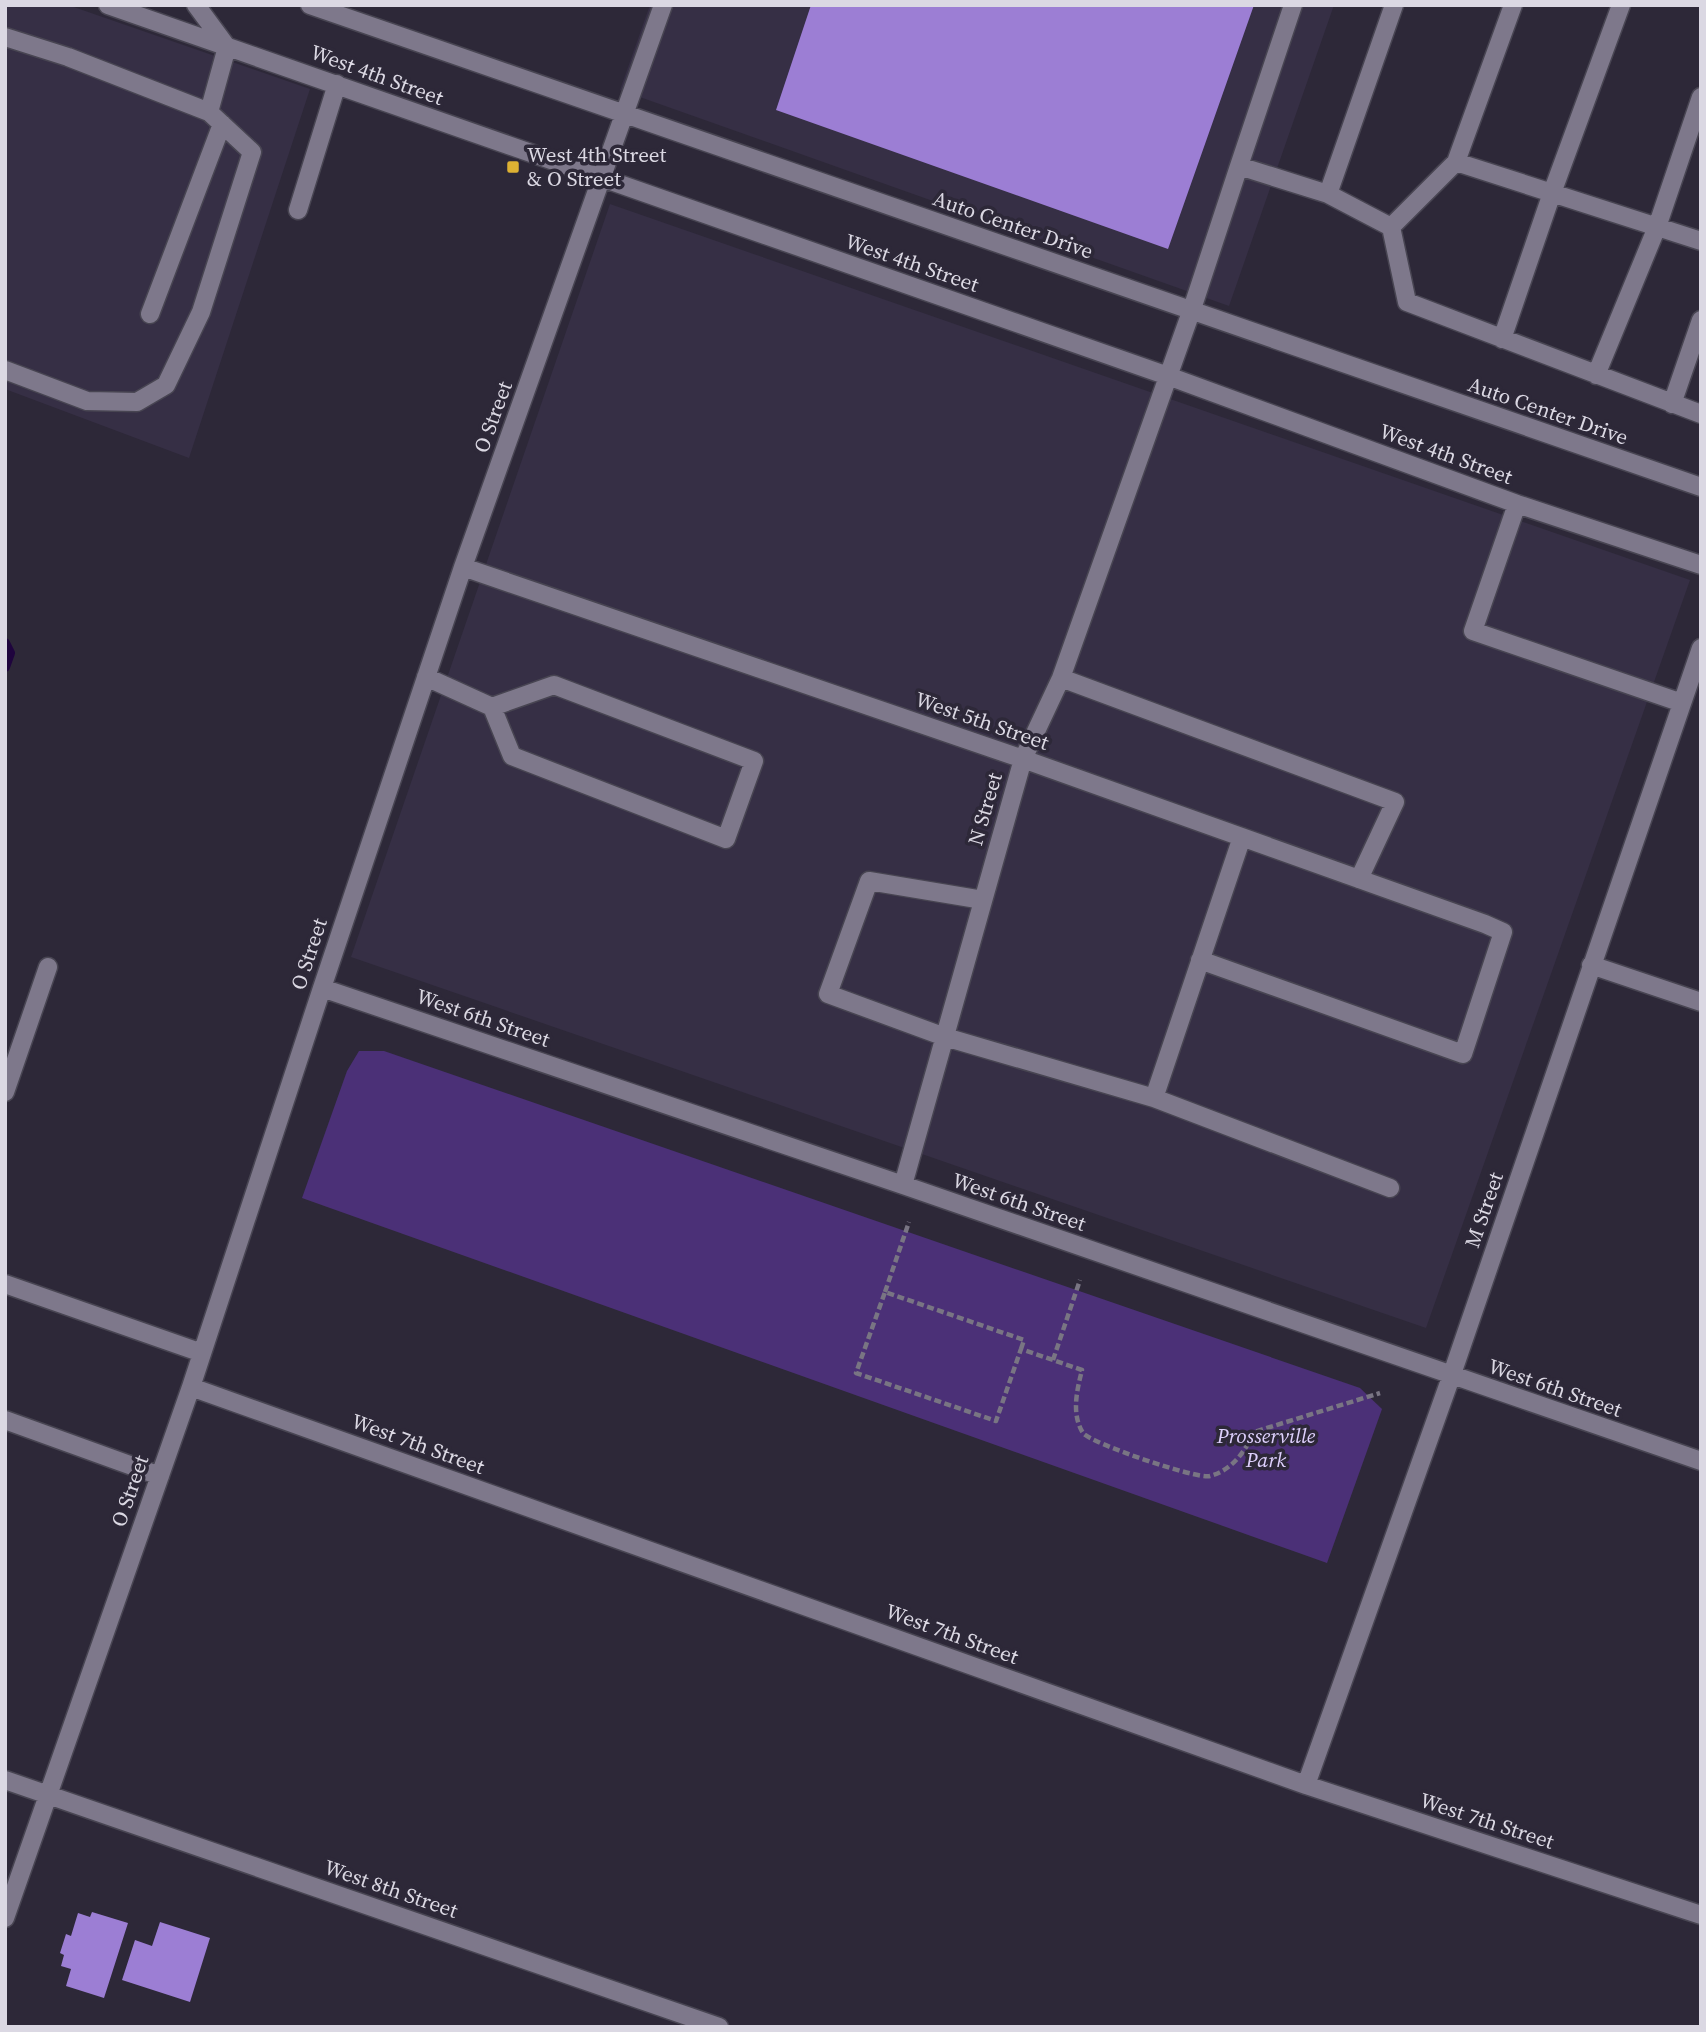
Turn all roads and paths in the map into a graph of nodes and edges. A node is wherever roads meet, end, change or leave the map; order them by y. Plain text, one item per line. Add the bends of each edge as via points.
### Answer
1 (108, 5) edge
2 (196, 5) edge
3 (310, 5) edge
4 (663, 5) edge
5 (1293, 5) edge
6 (1394, 5) edge
7 (1513, 5) edge
8 (1621, 5) edge
9 (5, 37) edge
10 (227, 47) junction
11 (337, 84) junction
12 (1701, 97) edge
13 (625, 114) junction
14 (216, 118) junction
15 (1455, 162) junction
16 (1239, 166) junction
17 (602, 179) junction
18 (1552, 193) junction
19 (1328, 194) junction
20 (298, 210) dead end
21 (1391, 227) junction
22 (1657, 227) junction
23 (1701, 241) edge
24 (1191, 312) junction
25 (150, 314) dead end
26 (1701, 320) edge
27 (1502, 339) junction
28 (5, 370) edge
29 (1596, 375) junction
30 (1168, 376) junction
31 (1672, 404) junction
32 (1701, 414) edge
33 (1701, 487) edge
34 (1517, 504) junction
35 (1701, 565) edge
36 (463, 567) junction
37 (1701, 648) edge
38 (426, 677) junction
39 (1061, 678) junction
40 (1682, 703) junction
41 (492, 707) junction
42 (1023, 759) junction
43 (1242, 837) junction
44 (1359, 879) junction
45 (983, 900) junction
46 (1200, 960) junction
47 (1591, 965) junction
48 (48, 967) dead end
49 (322, 988) junction
50 (1701, 1002) edge
51 (945, 1037) junction
52 (5, 1092) edge
53 (1154, 1098) junction
54 (903, 1185) junction
55 (1391, 1188) dead end
56 (909, 1222) dead end
57 (1080, 1280) dead end
58 (5, 1284) edge
59 (885, 1292) junction
60 (1021, 1349) junction
61 (202, 1353) junction
62 (1053, 1360) junction
63 (1451, 1377) junction
64 (191, 1387) junction
65 (1380, 1393) dead end
66 (5, 1420) edge
67 (1701, 1461) edge
68 (160, 1476) junction
69 (5, 1780) edge
70 (1306, 1785) junction
71 (49, 1795) junction
72 (1701, 1915) edge
73 (5, 1918) edge
74 (719, 2027) edge

1 - 10 street, West 4th Street
2 - 10 street
3 - 13 street, Auto Center Drive
4 - 13 street, O Street
5 - 16 street, N Street
6 - 19 street
7 - 15 street
8 - 18 street
9 - 14 street via 68,57
10 - 11 street, West 4th Street
10 - 14 street
11 - 17 street, West 4th Street
11 - 20 street
12 - 22 street
13 - 17 street, O Street
13 - 24 street, Auto Center Drive
14 - 25 street
14 - 28 street via 252,152 201,312 166,385 137,401 87,401
15 - 18 street
15 - 21 street
16 - 19 street
16 - 24 street, N Street
17 - 30 street, West 4th Street
17 - 36 street, O Street
18 - 22 street
18 - 27 street
19 - 21 street
21 - 27 street via 1407,302
22 - 23 street
22 - 29 street
24 - 30 street, N Street
24 - 33 street, Auto Center Drive
26 - 31 street
27 - 29 street
29 - 31 street
30 - 34 street, West 4th Street
30 - 39 street, N Street
31 - 32 street
34 - 35 street, West 4th Street
34 - 40 street via 1473,631
36 - 38 street, O Street
36 - 42 street, West 5th Street
37 - 40 street, M Street
38 - 41 street
38 - 49 street, O Street
39 - 42 street, N Street
39 - 44 street via 1395,802
40 - 47 street, M Street
41 - 41 street via 512,756 726,839 754,761 554,685
42 - 43 street, West 5th Street
42 - 45 street, N Street
43 - 44 street, West 5th Street
43 - 46 street
44 - 46 street, West 5th Street via 1503,932 1463,1054
45 - 51 street, N Street
45 - 51 street via 869,881 828,994
46 - 53 street
47 - 50 street
47 - 63 street, M Street
48 - 52 street
49 - 54 street, West 6th Street
49 - 61 street, O Street
51 - 53 street
51 - 54 street, N Street
53 - 55 street
54 - 63 street, West 6th Street
56 - 59 path
57 - 62 path
58 - 61 street
59 - 60 path via 1024,1340
59 - 60 path via 856,1373 996,1421
60 - 62 path
61 - 64 street, O Street
62 - 65 path via 1082,1370 1076,1395 1077,1418 1084,1435 1206,1478 1236,1460 1254,1432
63 - 67 street, West 6th Street
63 - 70 street, M Street
64 - 68 street, O Street
64 - 70 street, West 7th Street
66 - 68 street
68 - 71 street, O Street
69 - 71 street, West 8th Street
70 - 72 street, West 7th Street
71 - 73 street, O Street
71 - 74 street, West 8th Street

